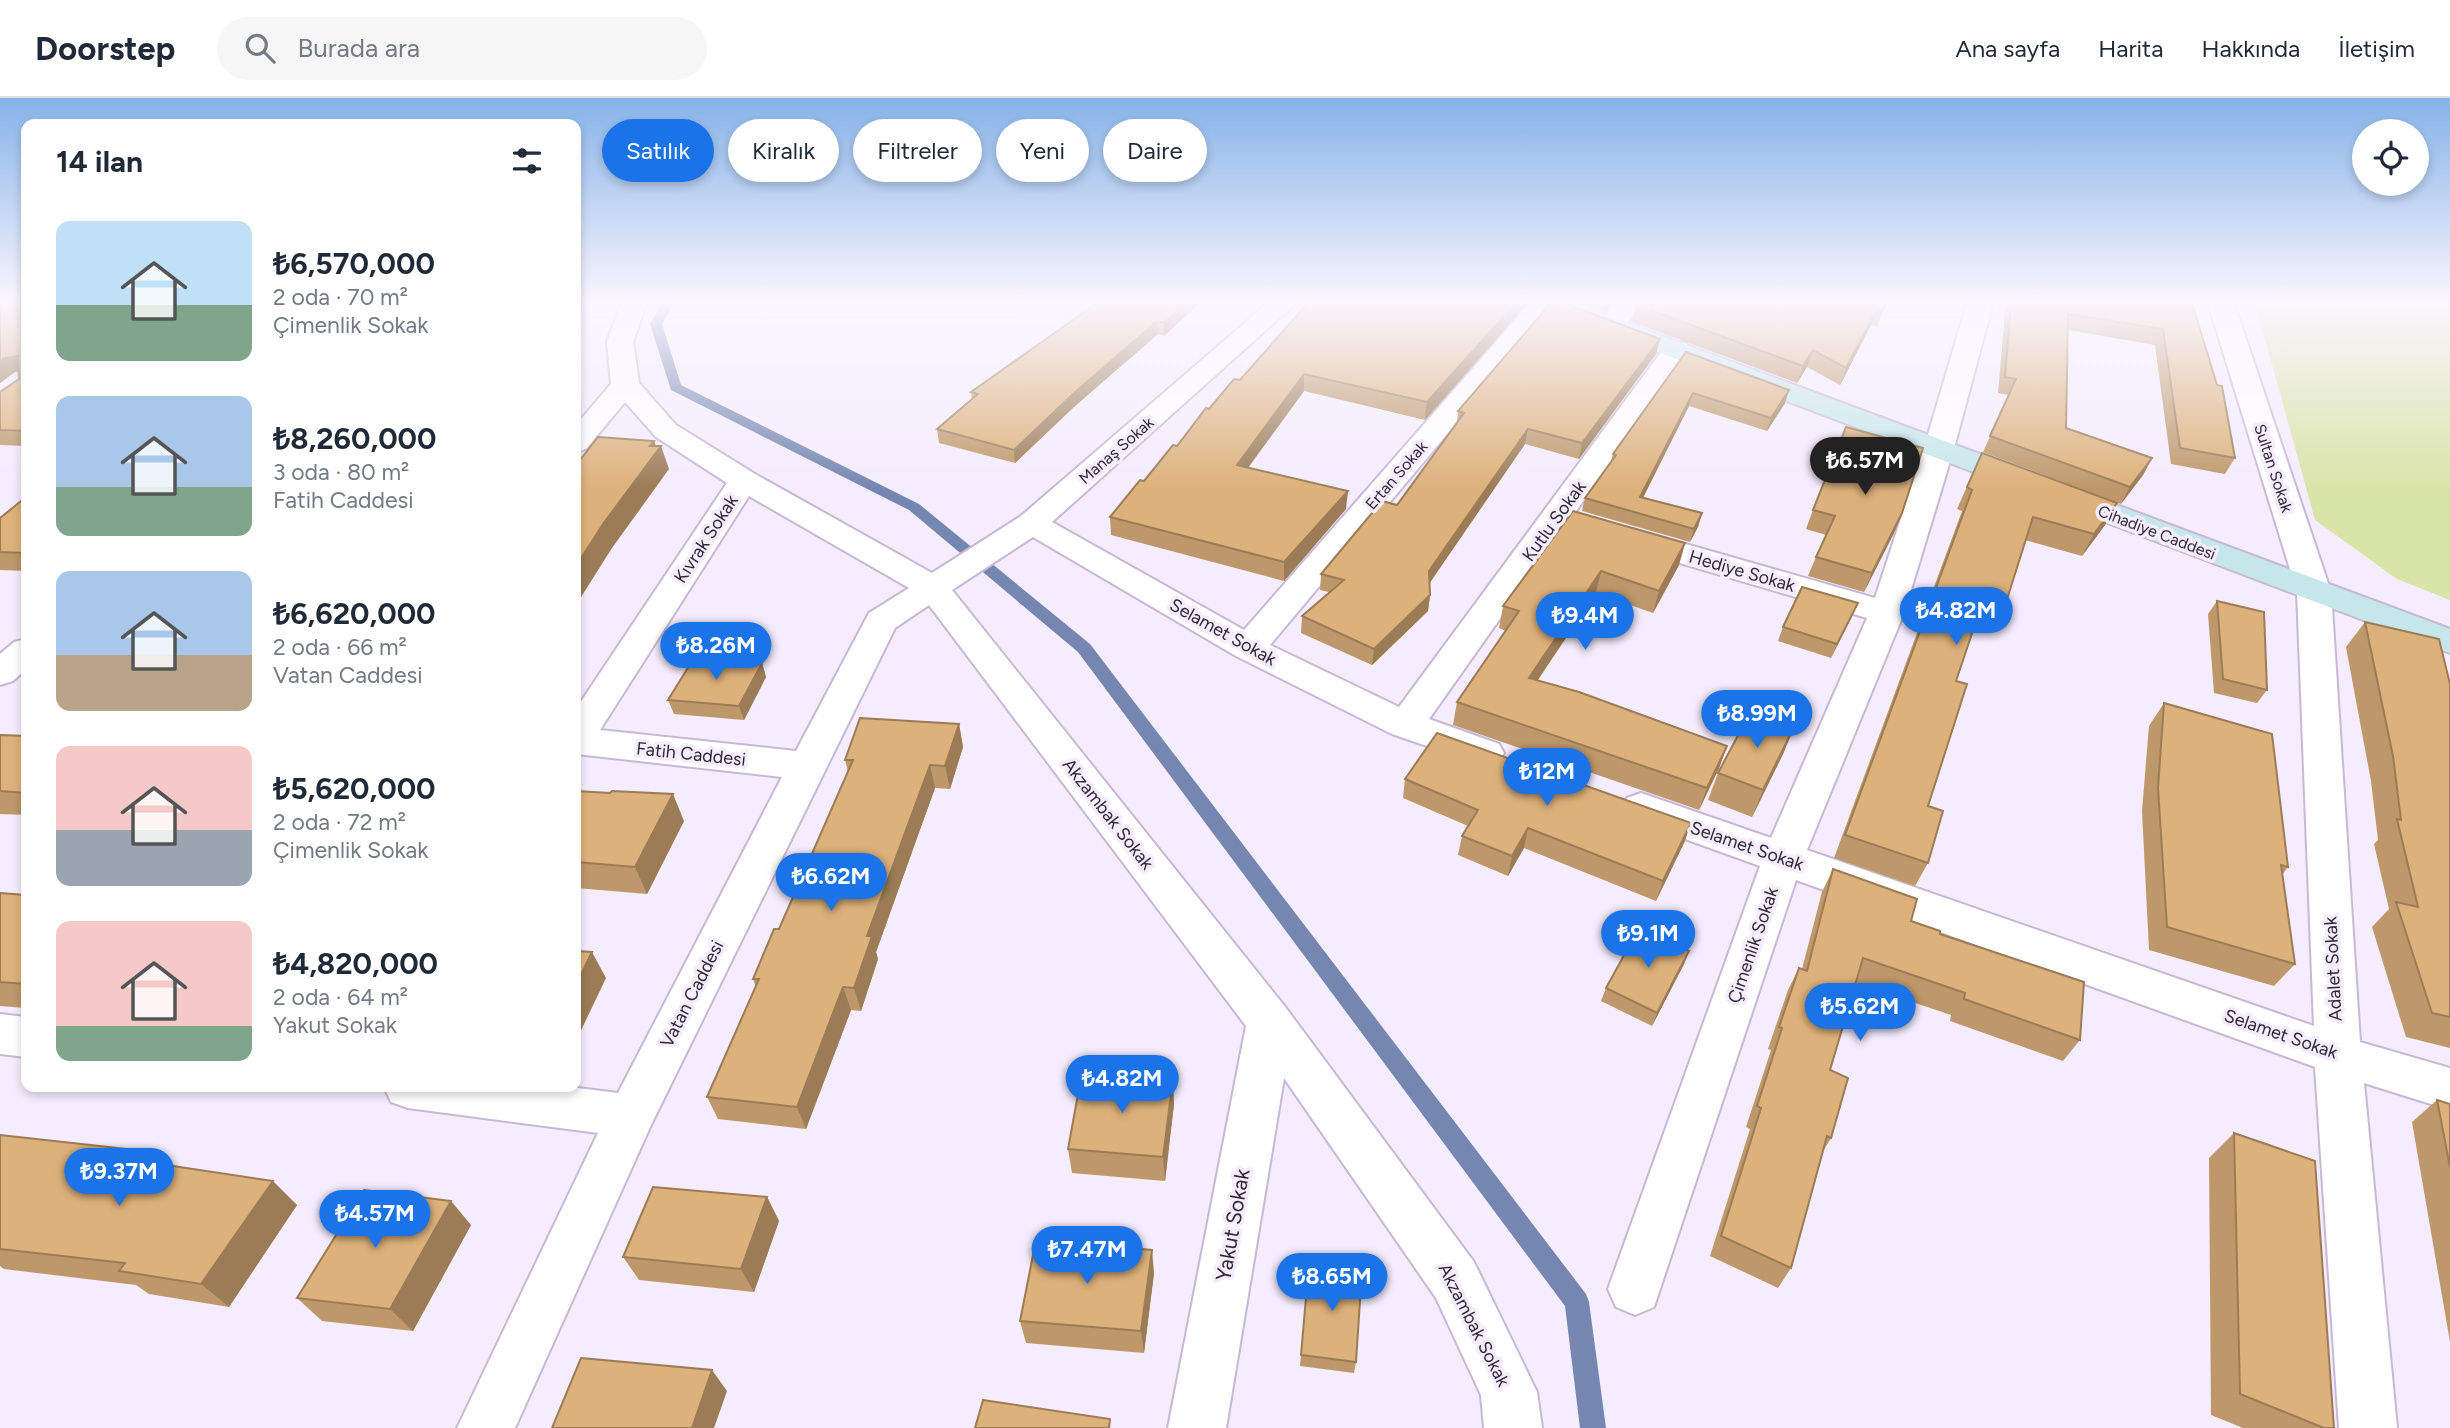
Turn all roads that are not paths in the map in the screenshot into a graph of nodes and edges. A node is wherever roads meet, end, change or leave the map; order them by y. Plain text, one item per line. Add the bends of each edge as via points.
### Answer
1 (623, 365) edge
2 (1212, 365) edge
3 (1492, 365) edge
4 (1669, 365) edge
5 (1717, 365) edge
6 (1962, 365) edge
7 (2241, 365) edge
8 (625, 385) junction
9 (581, 437) edge
10 (1939, 448) junction
11 (744, 480) junction
12 (1584, 525) junction
13 (1021, 531) junction
14 (932, 587) junction
15 (2314, 592) junction
16 (1887, 613) junction
17 (2450, 642) edge
18 (1248, 648) junction
19 (21, 655) edge
20 (0, 675) edge
21 (21, 679) edge
22 (1405, 725) junction
23 (581, 732) edge
24 (581, 741) edge
25 (806, 766) junction
26 (1522, 766) edge
27 (1613, 799) edge
28 (1783, 858) junction
29 (1270, 1022) junction
30 (0, 1034) edge
31 (21, 1036) edge
32 (2338, 1055) junction
33 (2450, 1089) edge
34 (446, 1092) edge
35 (631, 1116) junction
36 (1635, 1289) dead end
37 (486, 1428) edge
38 (1197, 1428) edge
39 (1513, 1428) edge
40 (2368, 1428) edge

1 - 8 street
2 - 13 street, Manaş Sokak
3 - 18 street, Ertan Sokak
4 - 12 street, Kutlu Sokak
5 - 10 street, Cihadiye Caddesi
6 - 10 street, Çimenlik Sokak
7 - 15 street, Sultan Sokak
8 - 9 street
8 - 11 street, Akzambak Sokak via 666,431
10 - 15 street, Cihadiye Caddesi
10 - 16 street, Çimenlik Sokak
11 - 14 street, Akzambak Sokak
11 - 23 street, Kıvrak Sokak
12 - 16 street, Hediye Sokak
12 - 22 street, Kutlu Sokak
13 - 14 street, Manaş Sokak
13 - 18 street, Selamet Sokak
14 - 25 street, Vatan Caddesi via 881,621
14 - 29 street, Akzambak Sokak
15 - 17 street, Cihadiye Caddesi
15 - 32 street, Adalet Sokak
16 - 28 street, Çimenlik Sokak
18 - 22 street, Selamet Sokak
19 - 20 street
20 - 21 street
22 - 26 street, Selamet Sokak
24 - 25 street, Fatih Caddesi
25 - 35 street, Vatan Caddesi
27 - 28 street, Selamet Sokak
28 - 32 street, Selamet Sokak
28 - 36 street, Çimenlik Sokak
29 - 38 street, Yakut Sokak
29 - 39 street, Akzambak Sokak via 1455,1280 1509,1392
30 - 31 street
32 - 33 street, Selamet Sokak
32 - 40 street, Adalet Sokak
34 - 35 street
35 - 37 street, Vatan Caddesi

